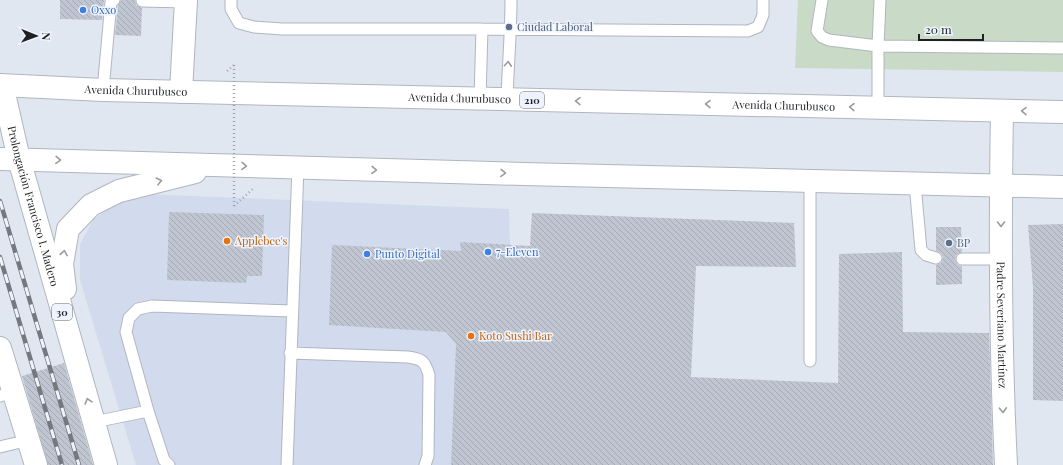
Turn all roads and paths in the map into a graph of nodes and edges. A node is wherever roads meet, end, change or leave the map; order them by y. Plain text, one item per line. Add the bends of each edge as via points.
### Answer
1 (114, 0) edge
2 (142, 0) edge
3 (231, 0) edge
4 (511, 0) edge
5 (763, 0) edge
6 (822, 0) edge
7 (880, 0) edge
8 (186, 1) edge
9 (482, 29) junction
10 (511, 29) junction
11 (878, 46) junction
12 (1063, 48) edge
13 (234, 65) dead end
14 (1, 85) edge
15 (103, 90) junction
16 (181, 92) junction
17 (480, 99) junction
18 (507, 99) junction
19 (878, 108) junction
20 (1002, 111) junction
21 (1063, 112) edge
22 (9, 159) edge
23 (222, 165) junction
24 (298, 167) junction
25 (810, 182) junction
26 (915, 184) junction
27 (1000, 185) junction
28 (1063, 187) edge
29 (234, 206) dead end
30 (936, 258) dead end
31 (962, 259) dead end
32 (1001, 259) junction
33 (292, 311) junction
34 (72, 347) junction
35 (0, 349) edge
36 (290, 353) junction
37 (810, 361) dead end
38 (7, 394) edge
39 (148, 411) junction
40 (94, 422) junction
41 (29, 440) junction
42 (0, 447) edge
43 (36, 465) edge
44 (106, 465) edge
45 (169, 465) edge
46 (287, 465) edge
47 (425, 465) edge
48 (1006, 465) edge

1 - 15 lane via 111,2
2 - 8 lane
3 - 9 lane via 231,10 239,22 254,27
4 - 10 lane
5 - 10 lane via 763,15 758,27 748,31
6 - 11 lane via 817,31 822,37
7 - 11 lane
8 - 16 main road
9 - 10 lane
9 - 17 lane
18 -> 10 lane
11 - 12 lane
11 - 19 lane
13 - 29 path, bridge
14 - 15 main road, Avenida Churubusco / 210
14 - 22 main road, Prolongación Francisco I. Madero / 30
15 - 16 main road, Avenida Churubusco / 210
16 - 17 main road, Avenida Churubusco / 210
17 - 18 main road, Avenida Churubusco / 210
19 -> 18 main road, Avenida Churubusco / 210
19 - 20 main road, Avenida Churubusco / 210
21 -> 20 main road, Avenida Churubusco / 210
20 - 27 main road, Padre Severiano Martínez
22 -> 23 main road
22 - 34 main road, Prolongación Francisco I. Madero / 30
23 -> 24 main road
34 -> 23 main road via 62,264 68,229 90,205 119,191
24 -> 25 main road
24 - 33 lane
25 - 26 main road
25 - 37 lane
26 - 27 main road
26 - 30 lane via 921,250 926,255
27 - 28 main road
27 -> 32 main road, Padre Severiano Martínez
31 - 32 lane
32 -> 48 main road, Padre Severiano Martínez via 1001,373
33 - 36 lane
33 - 39 lane via 152,306 138,309 129,318 126,332
40 -> 34 main road, Prolongación Francisco I. Madero / 30
35 - 38 main road
36 - 46 lane
36 - 47 lane via 419,358 426,364 429,375 428,456
38 - 41 main road
39 - 40 lane
39 - 45 lane via 164,460
40 - 44 main road, Prolongación Francisco I. Madero / 30
41 - 42 lane
41 - 43 main road

